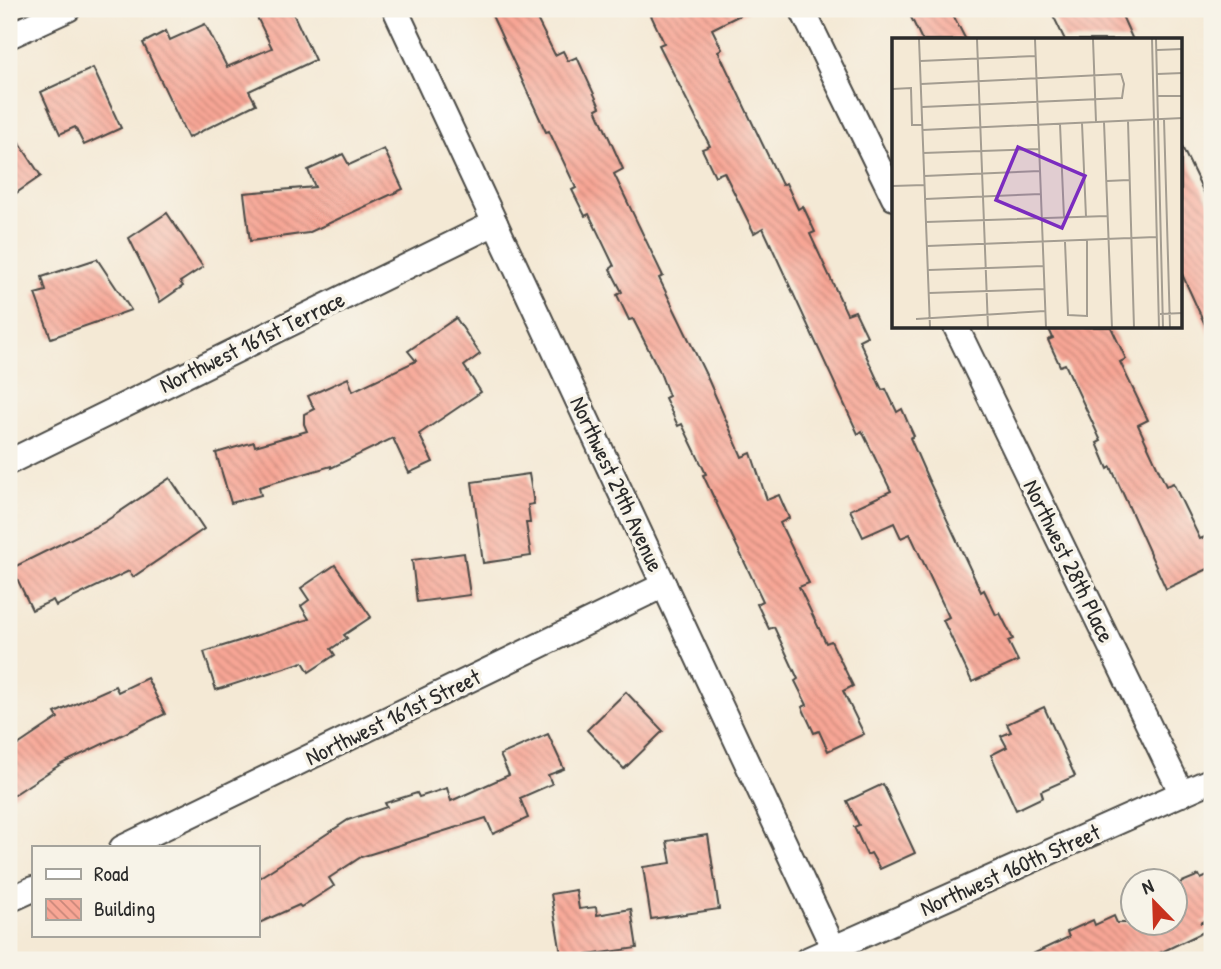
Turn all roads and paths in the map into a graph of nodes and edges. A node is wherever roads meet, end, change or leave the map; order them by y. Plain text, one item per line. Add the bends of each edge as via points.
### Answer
1 (68, 9) edge
2 (395, 9) edge
3 (802, 9) edge
4 (9, 36) edge
5 (892, 194) edge
6 (495, 223) junction
7 (957, 329) edge
8 (9, 462) edge
9 (664, 586) junction
10 (1212, 780) edge
11 (1182, 794) junction
12 (126, 846) edge
13 (32, 889) edge
14 (9, 900) edge
15 (836, 954) edge
16 (807, 960) edge

1 - 4 street
2 - 6 street, Northwest 29th Avenue
3 - 5 street
6 - 8 street, Northwest 161st Terrace
6 - 9 street, Northwest 29th Avenue
7 - 11 street, Northwest 28th Place
9 - 12 street, Northwest 161st Street
9 - 15 street, Northwest 29th Avenue
10 - 11 street, Northwest 160th Street
11 - 15 street, Northwest 160th Street
13 - 14 street
15 - 16 street, Northwest 160th Street

